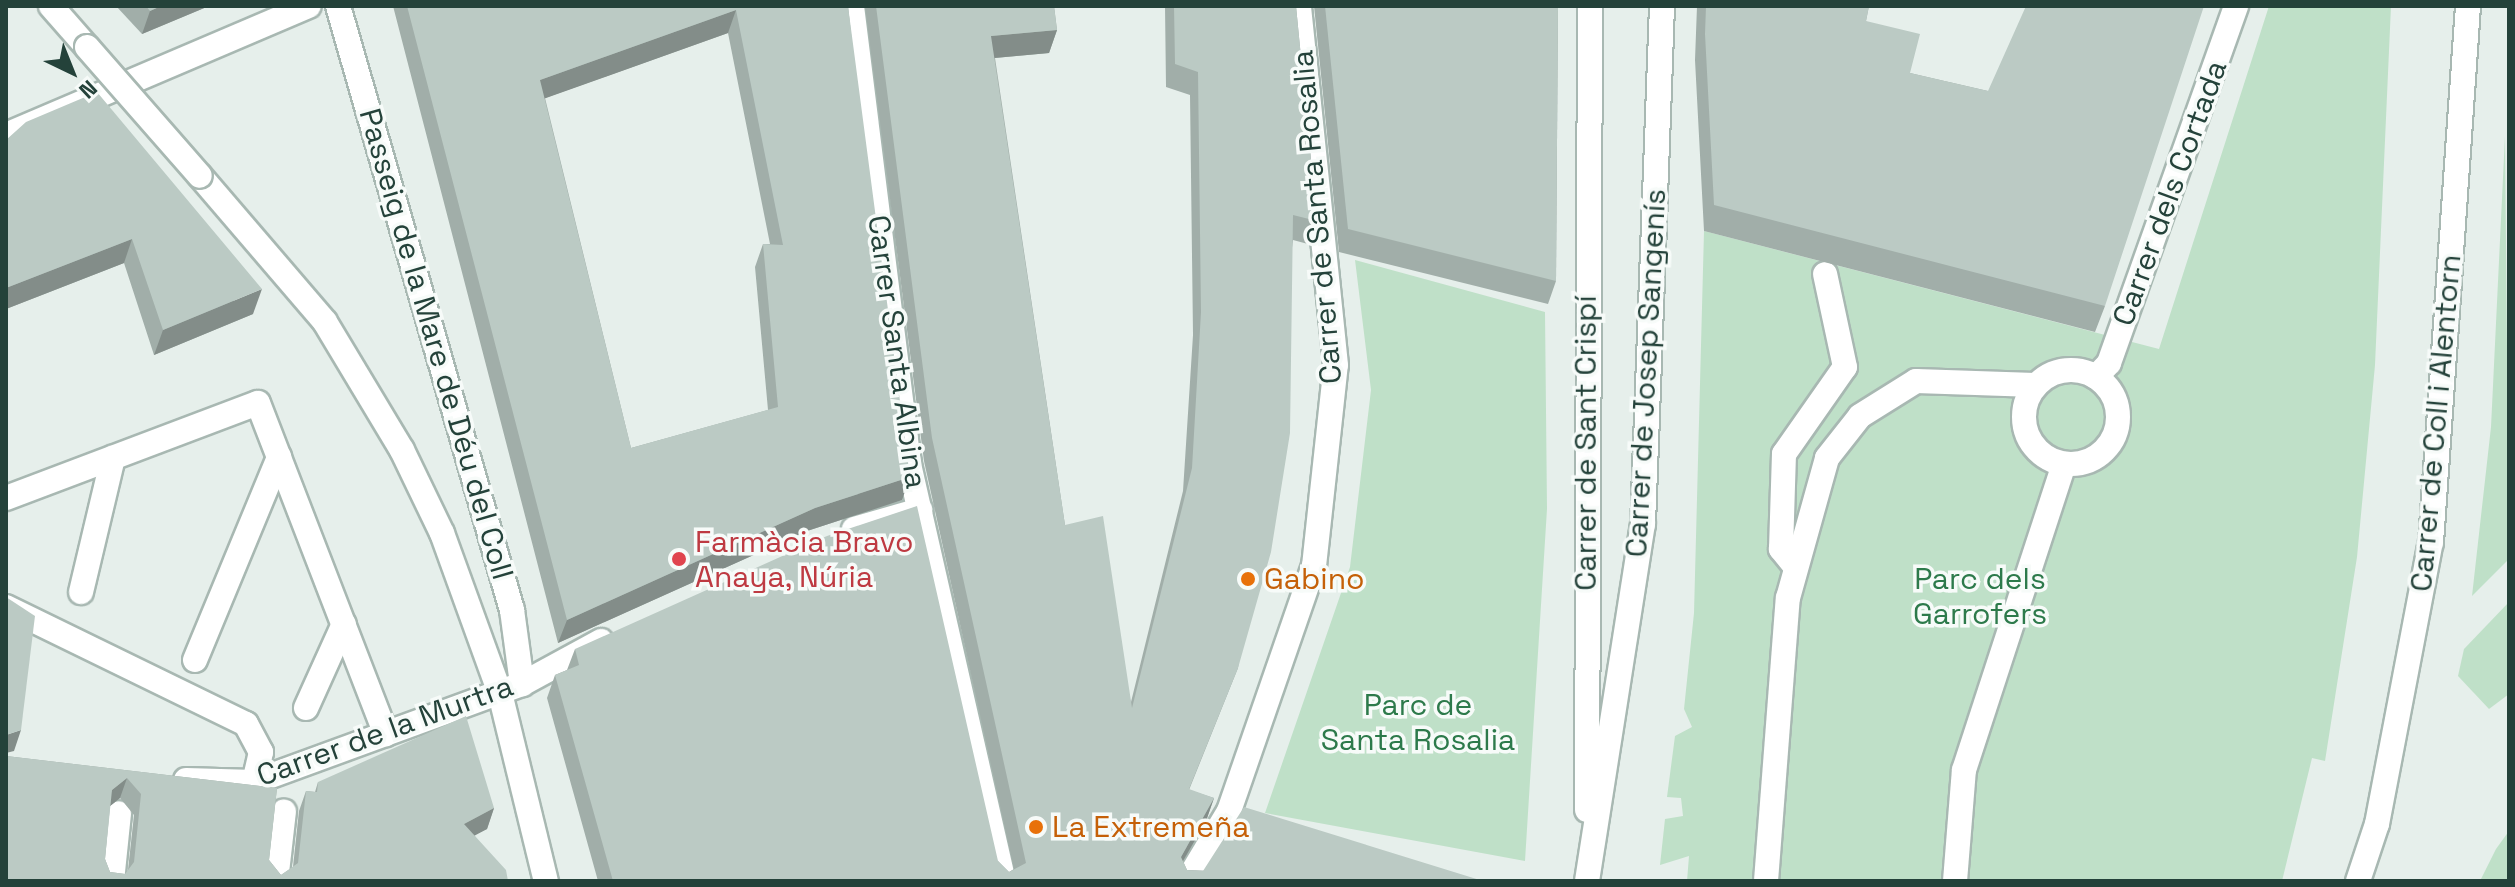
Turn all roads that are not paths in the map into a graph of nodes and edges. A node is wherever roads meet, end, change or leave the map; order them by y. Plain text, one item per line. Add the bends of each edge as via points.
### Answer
1 (51, 6) edge
2 (309, 6) edge
3 (338, 6) edge
4 (852, 6) edge
5 (1299, 6) edge
6 (1590, 6) edge
7 (1662, 6) edge
8 (2236, 6) edge
9 (2468, 6) edge
10 (6, 135) edge
11 (1825, 274) dead end
12 (2096, 377) junction
13 (2035, 385) junction
14 (279, 457) junction
15 (113, 458) junction
16 (2064, 464) junction
17 (6, 498) edge
18 (920, 510) junction
19 (827, 540) edge
20 (1794, 565) junction
21 (81, 592) dead end
22 (6, 607) edge
23 (344, 624) junction
24 (628, 628) edge
25 (195, 660) dead end
26 (511, 688) junction
27 (306, 708) dead end
28 (386, 734) junction
29 (158, 779) edge
30 (254, 782) junction
31 (284, 811) dead end
32 (119, 813) edge
33 (1587, 880) edge
34 (112, 881) edge
35 (276, 881) edge
36 (546, 881) edge
37 (1004, 881) edge
38 (1187, 881) edge
39 (1766, 881) edge
40 (1955, 881) edge
41 (2358, 881) edge

1 - 26 street, Passeig de la Mare de Déu del Coll, bridge via 325,322 375,398
2 - 10 street
3 - 26 street, Passeig de la Mare de Déu del Coll via 508,596
4 - 18 street, Carrer Santa Albina
5 - 38 street, Carrer de Santa Rosalia via 1336,365 1314,566 1229,811
6 - 33 street, Carrer de Sant Crispí
7 - 33 street, Carrer de Josep Sangenís via 1643,524
8 - 12 street, Carrer dels Cortada via 2109,363
9 - 41 street, Carrer de Coll i Alentorn via 2431,542 2377,824
11 - 20 street via 1845,367 1784,454 1781,549
12 - 13 street via 2058,371
12 - 16 street via 2114,395 2116,433 2101,454
13 - 16 street via 2023,412 2029,440
13 - 20 street via 1959,377 1916,381 1886,395 1827,458
14 - 15 street via 258,403
14 - 23 street
14 - 25 street
15 - 17 street
15 - 21 street
16 - 40 street via 1964,770
18 - 19 street
18 - 37 street, Carrer Santa Albina
20 - 39 street
22 - 30 street via 246,724 261,752
23 - 27 street
23 - 28 street
24 - 26 street, Carrer de la Murtra
26 - 28 street, Carrer de la Murtra
26 - 36 street, Passeig de la Mare de Déu del Coll
28 - 30 street, Carrer de la Murtra
29 - 30 street, Carrer de la Murtra
31 - 35 street
32 - 34 street

